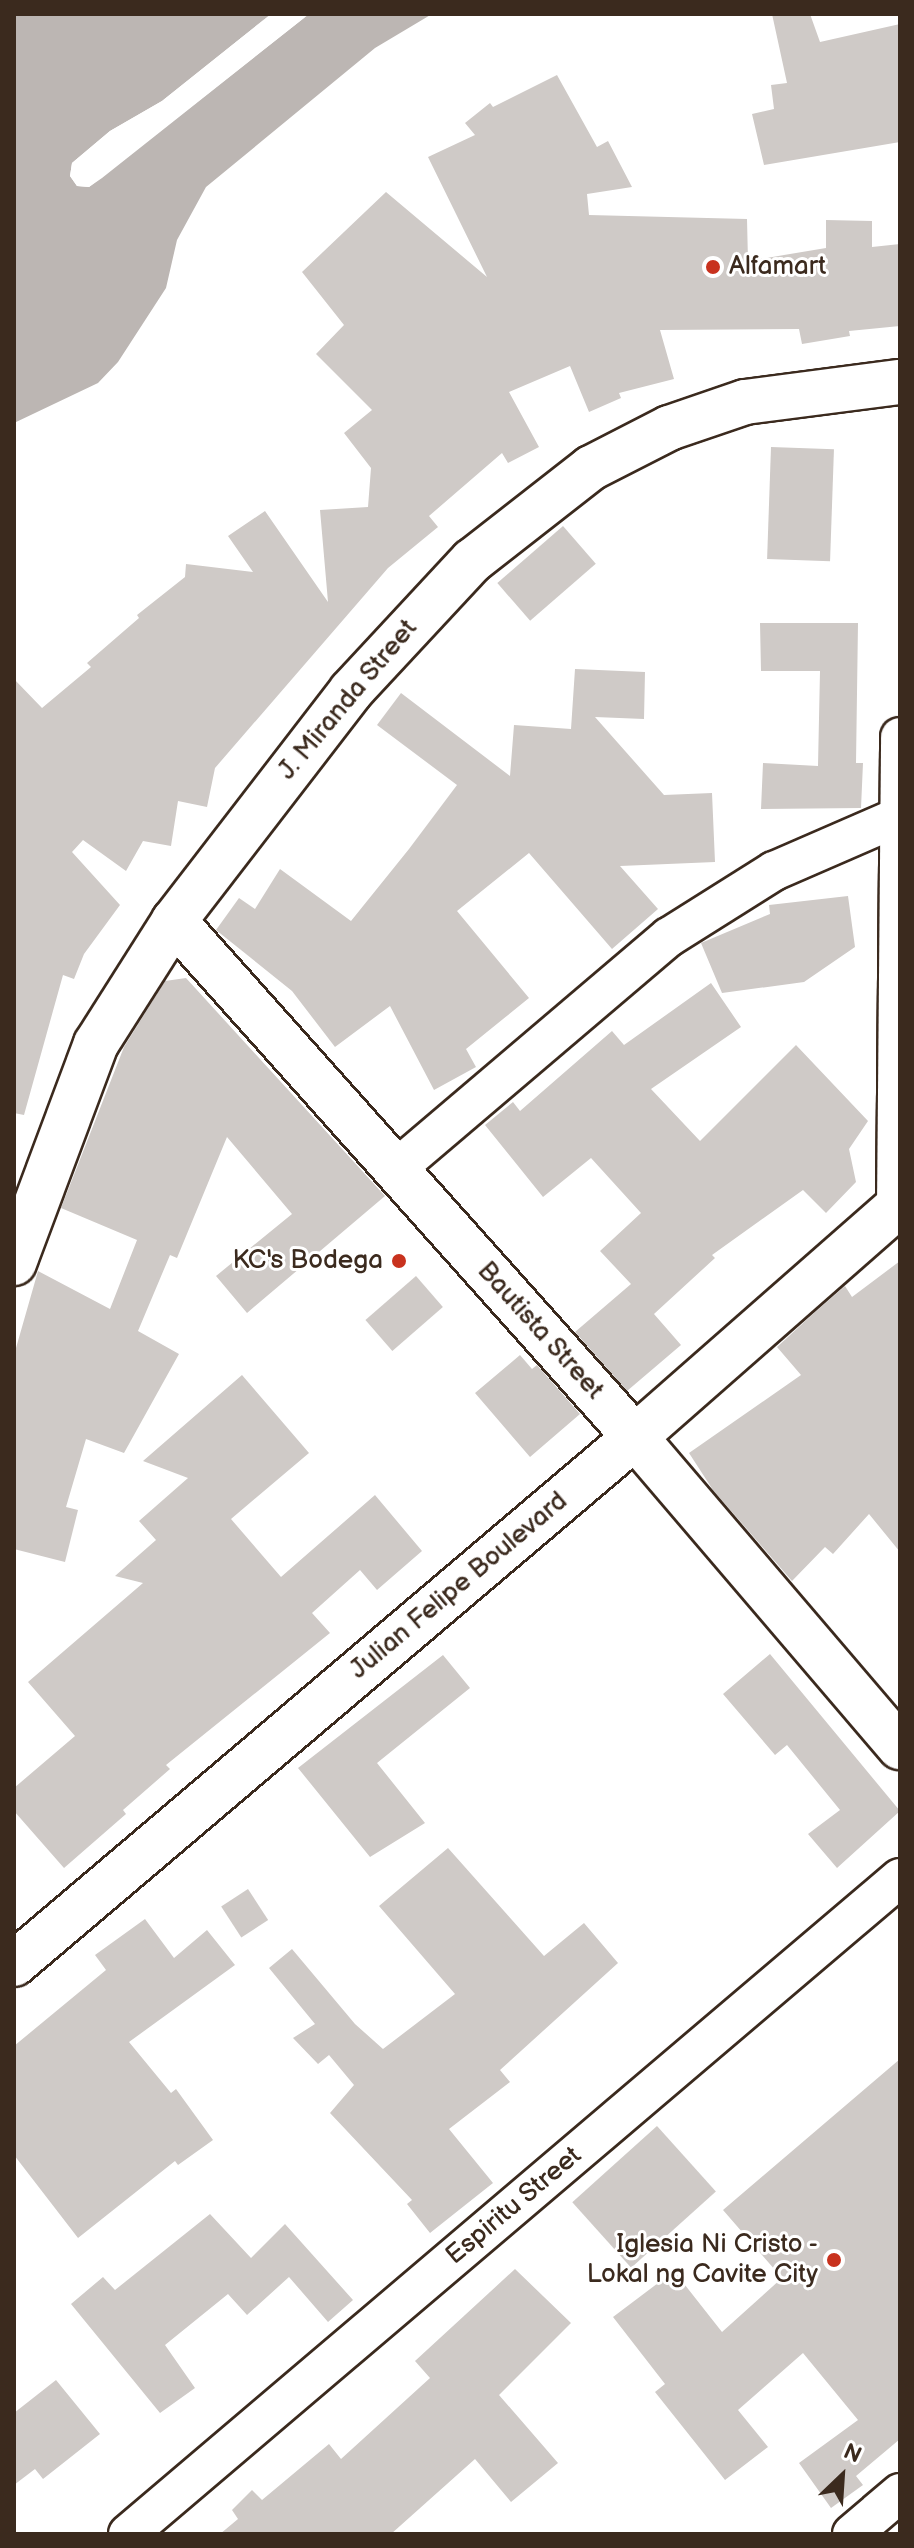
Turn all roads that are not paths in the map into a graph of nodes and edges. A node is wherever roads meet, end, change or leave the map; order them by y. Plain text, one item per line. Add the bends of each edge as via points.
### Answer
1 (900, 382) edge
2 (900, 737) edge
3 (898, 817) edge
4 (174, 921) junction
5 (396, 1169) junction
6 (898, 1206) edge
7 (14, 1263) edge
8 (635, 1437) junction
9 (900, 1747) edge
10 (900, 1878) edge
11 (14, 1964) edge
12 (900, 2493) edge
13 (128, 2534) edge
14 (852, 2534) edge

1 - 4 main road, J. Miranda Street via 787,394 707,414 629,446 528,513 472,561 360,680
2 - 3 street
3 - 5 street via 774,871 669,937
3 - 6 street
4 - 5 main road, Bautista Street
4 - 7 main road, J. Miranda Street via 96,1044
5 - 8 main road, Bautista Street
6 - 8 main road, Julian Felipe Boulevard
8 - 9 main road, Bautista Street
8 - 11 main road, Julian Felipe Boulevard
10 - 13 street, Espiritu Street
12 - 14 street

